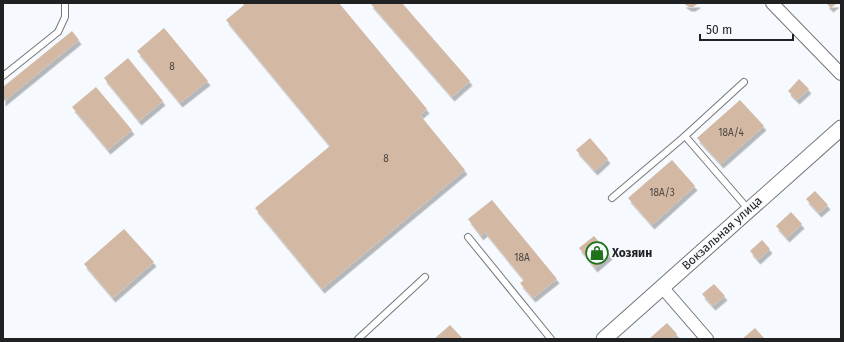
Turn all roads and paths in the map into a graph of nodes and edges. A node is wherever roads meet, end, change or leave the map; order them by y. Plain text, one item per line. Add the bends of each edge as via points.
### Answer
1 (65, 3) edge
2 (772, 3) edge
3 (841, 74) edge
4 (3, 76) edge
5 (744, 82) dead end
6 (841, 128) edge
7 (685, 136) junction
8 (612, 198) dead end
9 (749, 210) junction
10 (468, 237) dead end
11 (425, 277) dead end
12 (662, 287) junction
13 (358, 339) edge
14 (551, 339) edge
15 (604, 339) edge
16 (707, 339) edge

1 - 4 lane via 65,17 58,32
2 - 3 street
5 - 7 lane
6 - 9 street, Вокзальная улица
7 - 8 lane
7 - 9 lane
9 - 12 street, Вокзальная улица
10 - 14 lane
11 - 13 lane
12 - 15 street, Вокзальная улица
12 - 16 street

